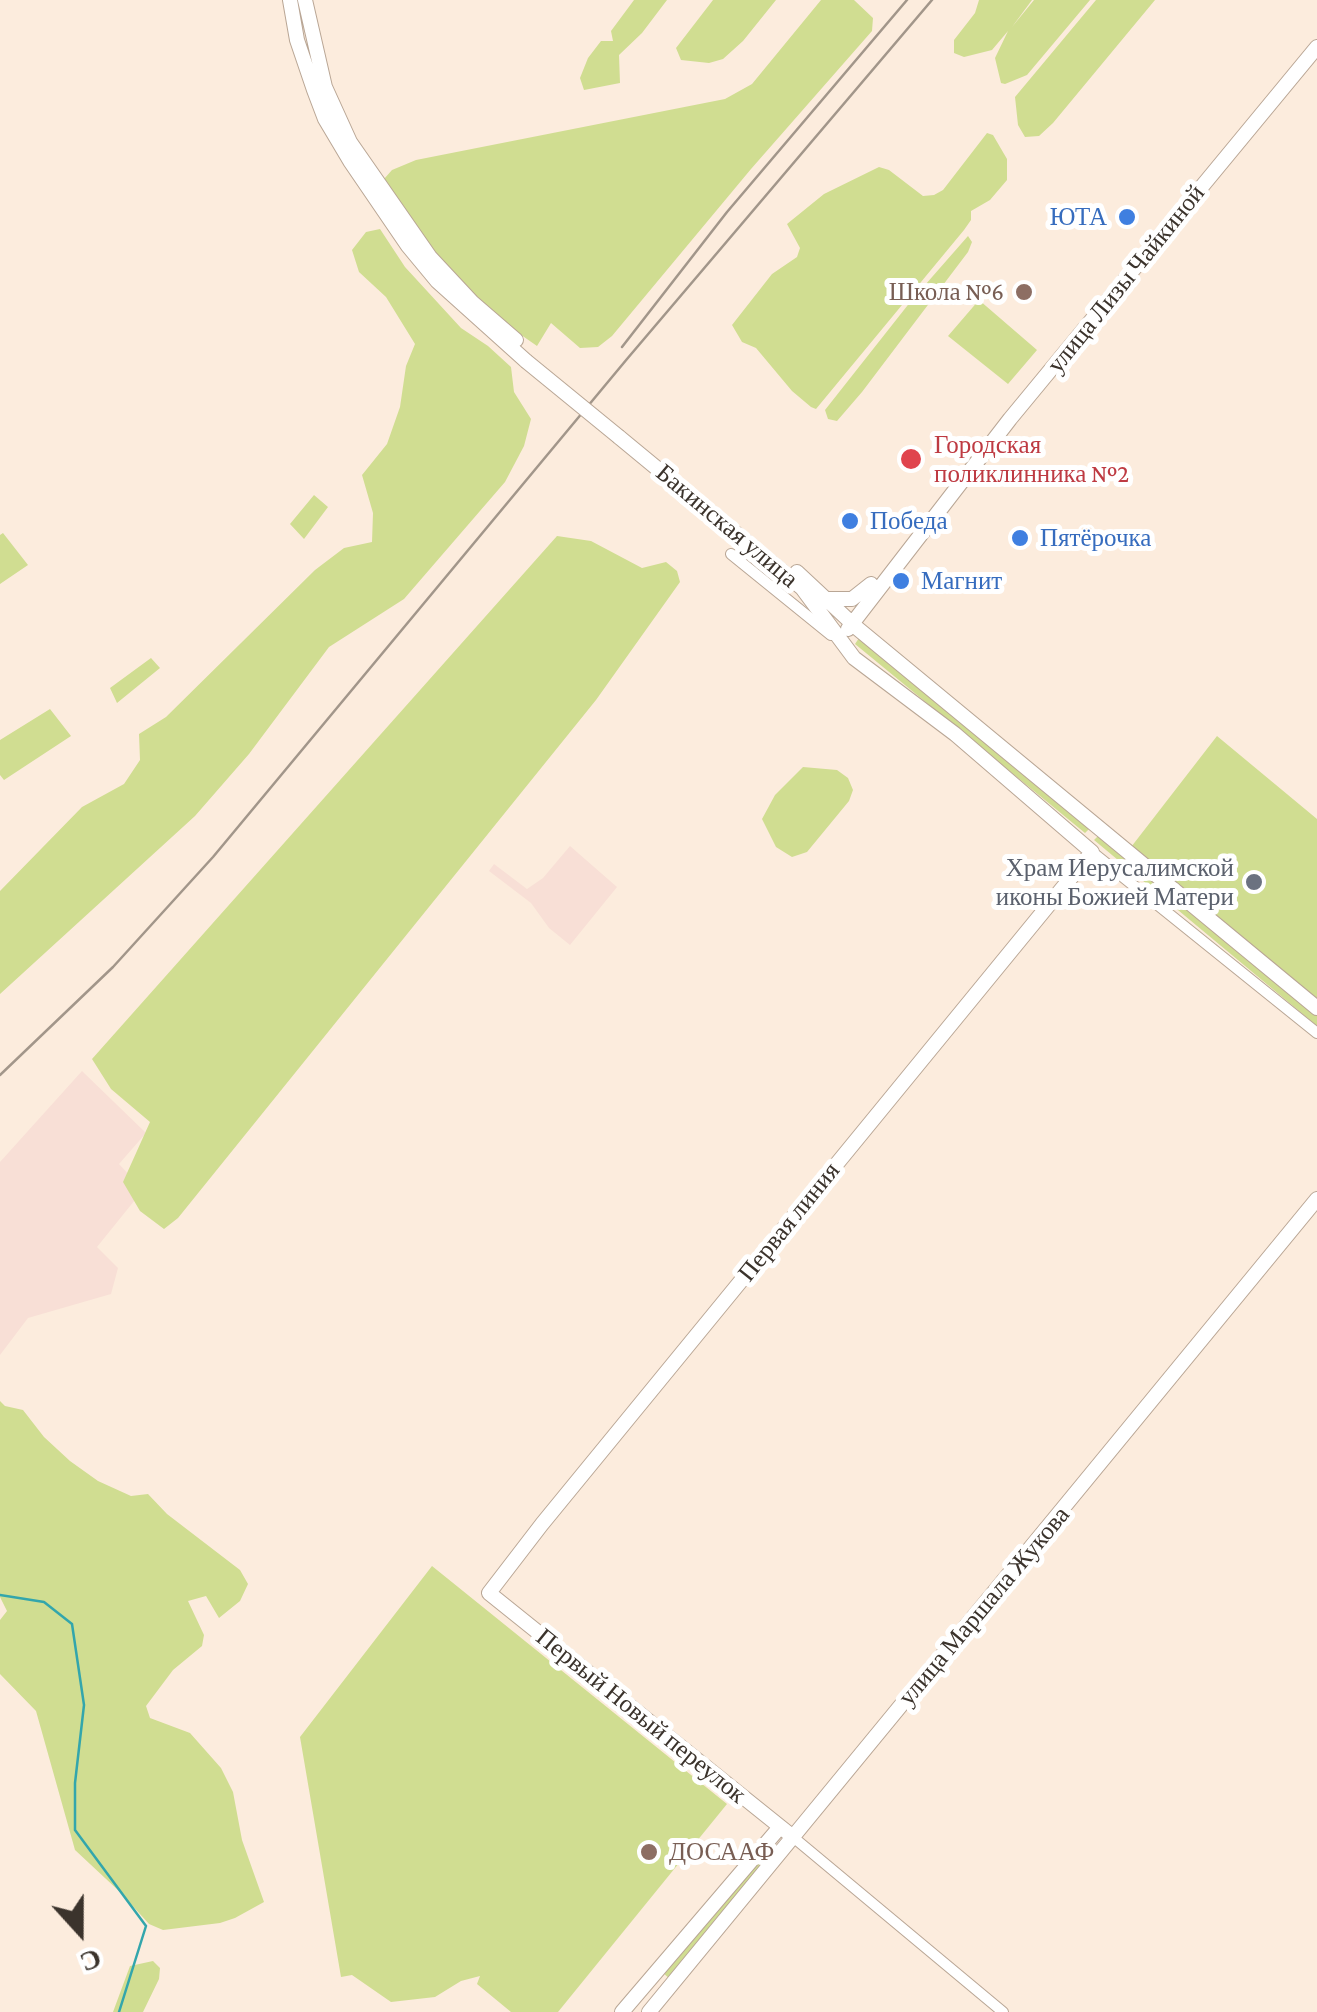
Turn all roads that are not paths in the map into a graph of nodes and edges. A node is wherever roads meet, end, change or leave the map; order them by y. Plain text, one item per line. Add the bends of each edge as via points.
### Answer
1 (290, 0) edge
2 (305, 0) edge
3 (305, 38) junction
4 (1317, 46) edge
5 (622, 434) junction
6 (936, 513) junction
7 (731, 554) dead end
8 (825, 598) junction
9 (851, 622) junction
10 (842, 644) junction
11 (1092, 852) junction
12 (1317, 1008) edge
13 (1317, 1033) edge
14 (1317, 1199) edge
15 (489, 1594) joint
16 (780, 1826) junction
17 (793, 1837) junction
18 (652, 1976) junction
19 (667, 1990) junction
20 (622, 2012) edge
21 (649, 2012) edge
22 (1003, 2012) edge

1 - 3 main road
2 - 3 main road
3 - 5 main road, Бакинская улица, bridge via 320,104 340,145 408,246 449,293
4 - 6 main road, улица Лизы Чайкиной
5 - 8 main road, Бакинская улица
5 - 10 main road, Бакинская улица via 802,588
6 - 8 main road, улица Лизы Чайкиной via 859,595
6 - 9 main road, улица Лизы Чайкиной
7 - 10 street
8 - 9 main road, Бакинская улица
9 - 10 main road, улица Лизы Чайкиной
9 - 12 main road, Бакинская улица
10 - 11 main road, Бакинская улица
11 - 13 street, Бакинская улица
11 - 15 main road, Первая линия
14 - 17 main road, улица Маршала Жукова
15 - 16 main road, Первый Новый переулок
16 - 17 main road, Первый Новый переулок
16 - 18 main road
17 - 19 main road, улица Маршала Жукова
17 - 22 street
18 - 19 main road
18 - 20 main road
19 - 21 main road, улица Маршала Жукова

